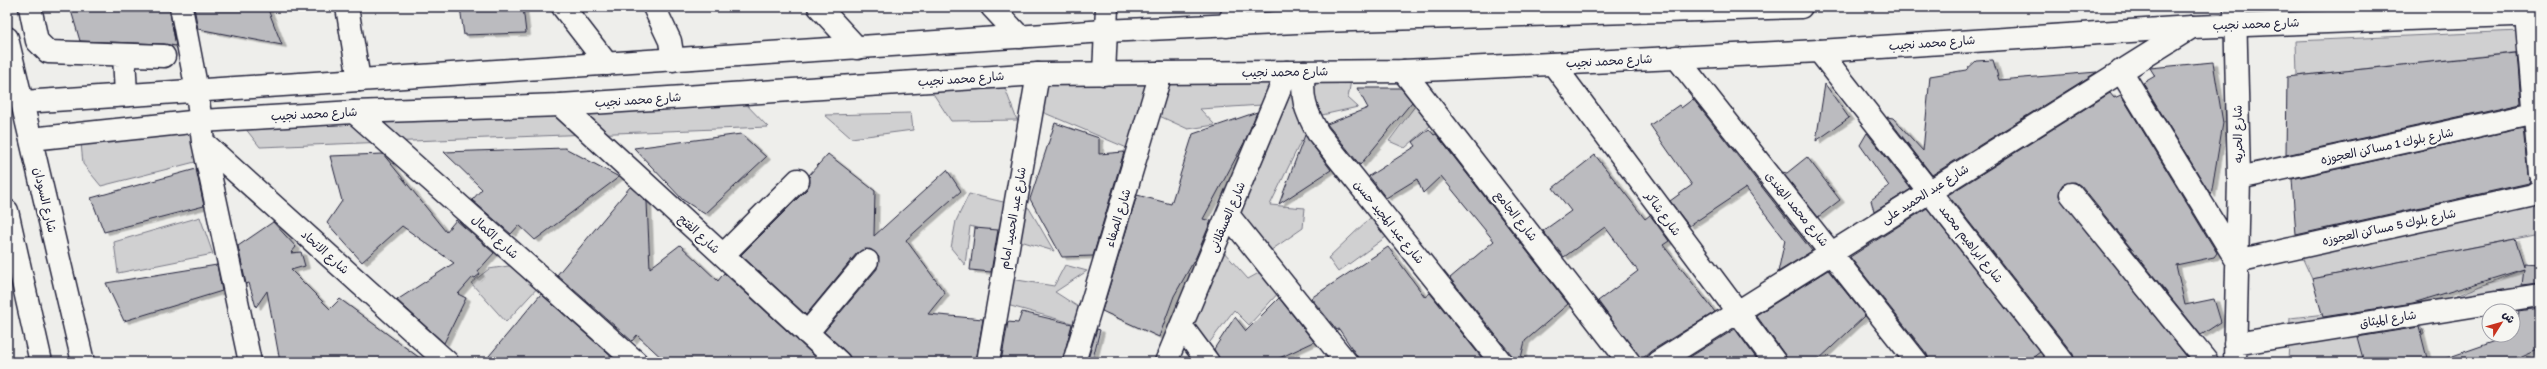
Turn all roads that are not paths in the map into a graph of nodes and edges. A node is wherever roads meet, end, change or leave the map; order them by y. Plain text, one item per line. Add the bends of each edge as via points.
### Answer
1 (30, 7) edge
2 (181, 7) edge
3 (347, 7) edge
4 (563, 7) edge
5 (654, 7) edge
6 (819, 7) edge
7 (992, 7) edge
8 (1107, 7) edge
9 (1801, 7) edge
10 (1763, 8) edge
11 (1637, 10) edge
12 (1556, 11) edge
13 (1474, 13) edge
14 (1320, 14) edge
15 (2533, 14) edge
16 (1232, 16) edge
17 (2235, 16) edge
18 (2192, 27) junction
19 (1105, 31) junction
20 (1020, 37) junction
21 (7, 38) edge
22 (857, 48) junction
23 (1819, 51) junction
24 (124, 55) junction
25 (164, 56) dead end
26 (1676, 57) junction
27 (673, 60) junction
28 (607, 64) junction
29 (1553, 64) junction
30 (1403, 71) junction
31 (1296, 72) junction
32 (2121, 72) junction
33 (1161, 73) junction
34 (1038, 74) junction
35 (1104, 74) junction
36 (359, 80) junction
37 (197, 91) junction
38 (126, 95) junction
39 (22, 102) junction
40 (560, 105) junction
41 (354, 112) junction
42 (2535, 113) junction
43 (201, 121) junction
44 (31, 139) junction
45 (203, 142) junction
46 (2540, 174) edge
47 (2239, 178) junction
48 (798, 180) dead end
49 (1929, 191) junction
50 (2540, 191) edge
51 (2071, 194) dead end
52 (7, 211) edge
53 (1228, 215) junction
54 (1833, 253) junction
55 (723, 255) junction
56 (867, 261) dead end
57 (2237, 261) junction
58 (2540, 295) edge
59 (1736, 313) junction
60 (1182, 326) junction
61 (807, 333) junction
62 (2235, 353) edge
63 (41, 362) edge
64 (82, 362) edge
65 (250, 362) edge
66 (447, 362) edge
67 (636, 362) edge
68 (839, 362) edge
69 (988, 362) edge
70 (1074, 362) edge
71 (1166, 362) edge
72 (1208, 362) edge
73 (1346, 362) edge
74 (1501, 362) edge
75 (1629, 362) edge
76 (1658, 362) edge
77 (1775, 362) edge
78 (1917, 362) edge
79 (2063, 362) edge
80 (2206, 362) edge

1 - 24 street via 37,41 48,52
2 - 37 street
3 - 36 street
4 - 28 street
5 - 27 street via 664,23
6 - 22 street
7 - 20 street
8 - 19 street
9 - 10 street
10 - 11 street
11 - 12 street
12 - 13 street
13 - 14 street
14 - 16 street
15 - 17 street, شارع محمد نجيب
15 - 42 street
16 - 19 street
17 - 18 street, شارع محمد نجيب
17 - 47 street, شارع الحريه
18 - 23 street, شارع محمد نجيب
18 - 32 street, شارع عبد الحميد على
19 - 20 street
19 - 35 street
20 - 22 street
21 - 39 street, شارع السودان
22 - 27 street
23 - 26 street, شارع محمد نجيب
23 - 49 street, شارع ابراهيم محمد
24 - 25 street
24 - 38 street
26 - 29 street, شارع محمد نجيب
26 - 54 street, شارع محمد الهندى
27 - 28 street
28 - 36 street
29 - 30 street, شارع محمد نجيب
29 - 59 street, شارع شاكر
30 - 31 street, شارع محمد نجيب
30 - 75 street, شارع الجامع
31 - 33 street, شارع محمد نجيب
31 - 53 street, شارع العسقلانى
31 - 74 street, شارع عبد المجيد حسن via 1307,113 1318,133
32 - 49 street, شارع عبد الحميد على
32 - 57 street
33 - 35 street, شارع محمد نجيب
33 - 70 street, شارع الصفاء
34 - 35 street, شارع محمد نجيب
34 - 40 street, شارع محمد نجيب
34 - 69 street, شارع عبد الحميد امام
36 - 37 street
37 - 38 street
37 - 43 street
38 - 39 street
39 - 44 street, شارع السودان
40 - 41 street, شارع محمد نجيب
40 - 55 street, شارع الفتح
41 - 43 street, شارع محمد نجيب
41 - 67 street, شارع الكمال
42 - 46 street
42 - 47 street, شارع بلوك 1 مساكن العجوزه
43 - 44 street, شارع محمد نجيب
43 - 45 street
44 - 64 street, شارع السودان
45 - 65 street
45 - 66 street, شارع الاتحاد
47 - 57 street, شارع الحريه
48 - 55 street
49 - 54 street, شارع عبد الحميد على
49 - 79 street, شارع ابراهيم محمد
50 - 57 street, شارع بلوك 5 مساكن العجوزه via 2534,195
51 - 80 street
52 - 63 street
53 - 60 street, شارع العسقلانى
53 - 73 street
54 - 59 street, شارع عبد الحميد على
54 - 78 street, شارع محمد الهندى
55 - 61 street, شارع الفتح
56 - 61 street
57 - 62 street, شارع الحريه
58 - 62 street, شارع الميثاق
59 - 76 street, شارع عبد الحميد على
59 - 77 street, شارع شاكر
60 - 71 street, شارع العسقلانى
60 - 72 street
61 - 68 street, شارع الفتح

